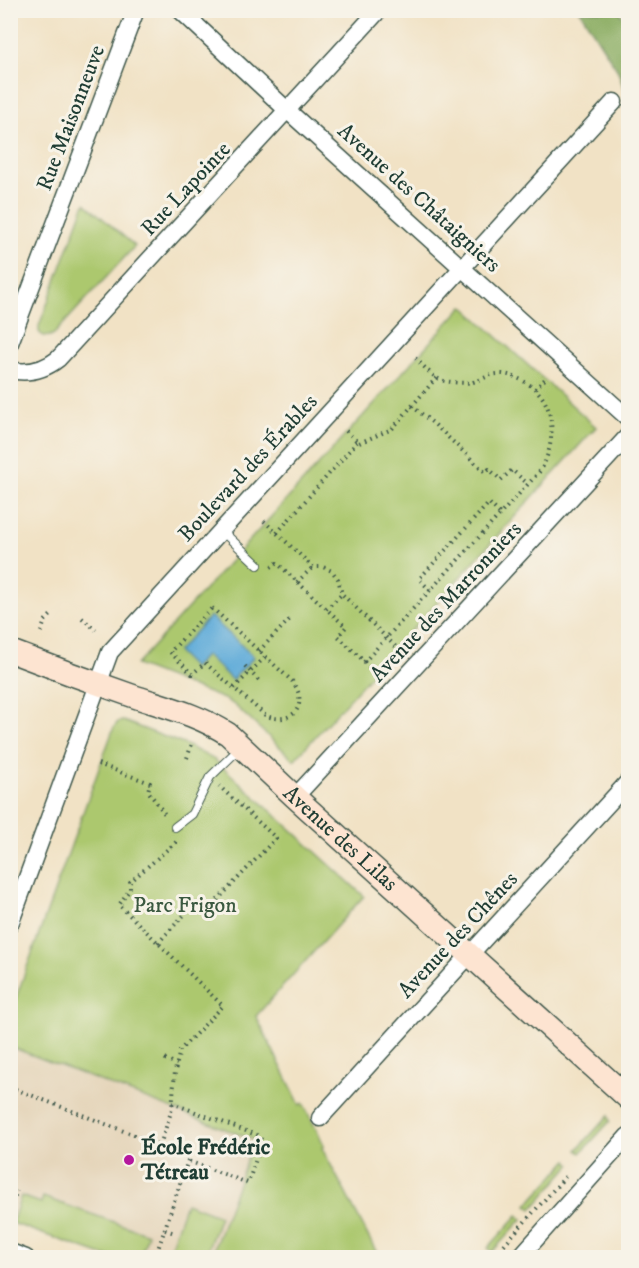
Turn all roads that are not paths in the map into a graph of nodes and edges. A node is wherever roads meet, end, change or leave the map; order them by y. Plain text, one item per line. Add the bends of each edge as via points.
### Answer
1 (136, 10) edge
2 (180, 10) edge
3 (379, 10) edge
4 (614, 102) dead end
5 (288, 111) junction
6 (463, 268) junction
7 (10, 343) edge
8 (10, 370) edge
9 (628, 418) edge
10 (628, 436) edge
11 (221, 530) junction
12 (258, 565) dead end
13 (10, 651) edge
14 (99, 684) junction
15 (241, 746) junction
16 (628, 782) edge
17 (295, 797) junction
18 (175, 827) road end
19 (10, 924) edge
20 (469, 955) junction
21 (628, 1098) edge
22 (320, 1118) dead end
23 (628, 1136) edge
24 (10, 1252) edge
25 (26, 1257) edge
26 (519, 1257) edge

1 - 7 street, Rue Maisonneuve
2 - 5 street, Avenue des Châtaigniers
3 - 5 street, Rue Lapointe
4 - 6 street, Boulevard des Érables
5 - 6 street, Avenue des Châtaigniers
5 - 8 street, Rue Lapointe via 56,361 36,371
6 - 9 street, Avenue des Châtaigniers
6 - 11 street, Boulevard des Érables
10 - 17 street, Avenue des Marronniers
11 - 12 lane
11 - 14 street, Boulevard des Érables via 110,652
13 - 14 street, Avenue des Lilas
14 - 15 street, Avenue des Lilas via 203,719
14 - 19 street, Boulevard des Érables
15 - 17 street, Avenue des Lilas
15 - 18 lane via 210,777 192,814
16 - 20 street, Avenue des Chênes
17 - 20 street, Avenue des Lilas
20 - 21 street, Avenue des Lilas
20 - 22 street, Avenue des Chênes
23 - 26 street
24 - 25 street

